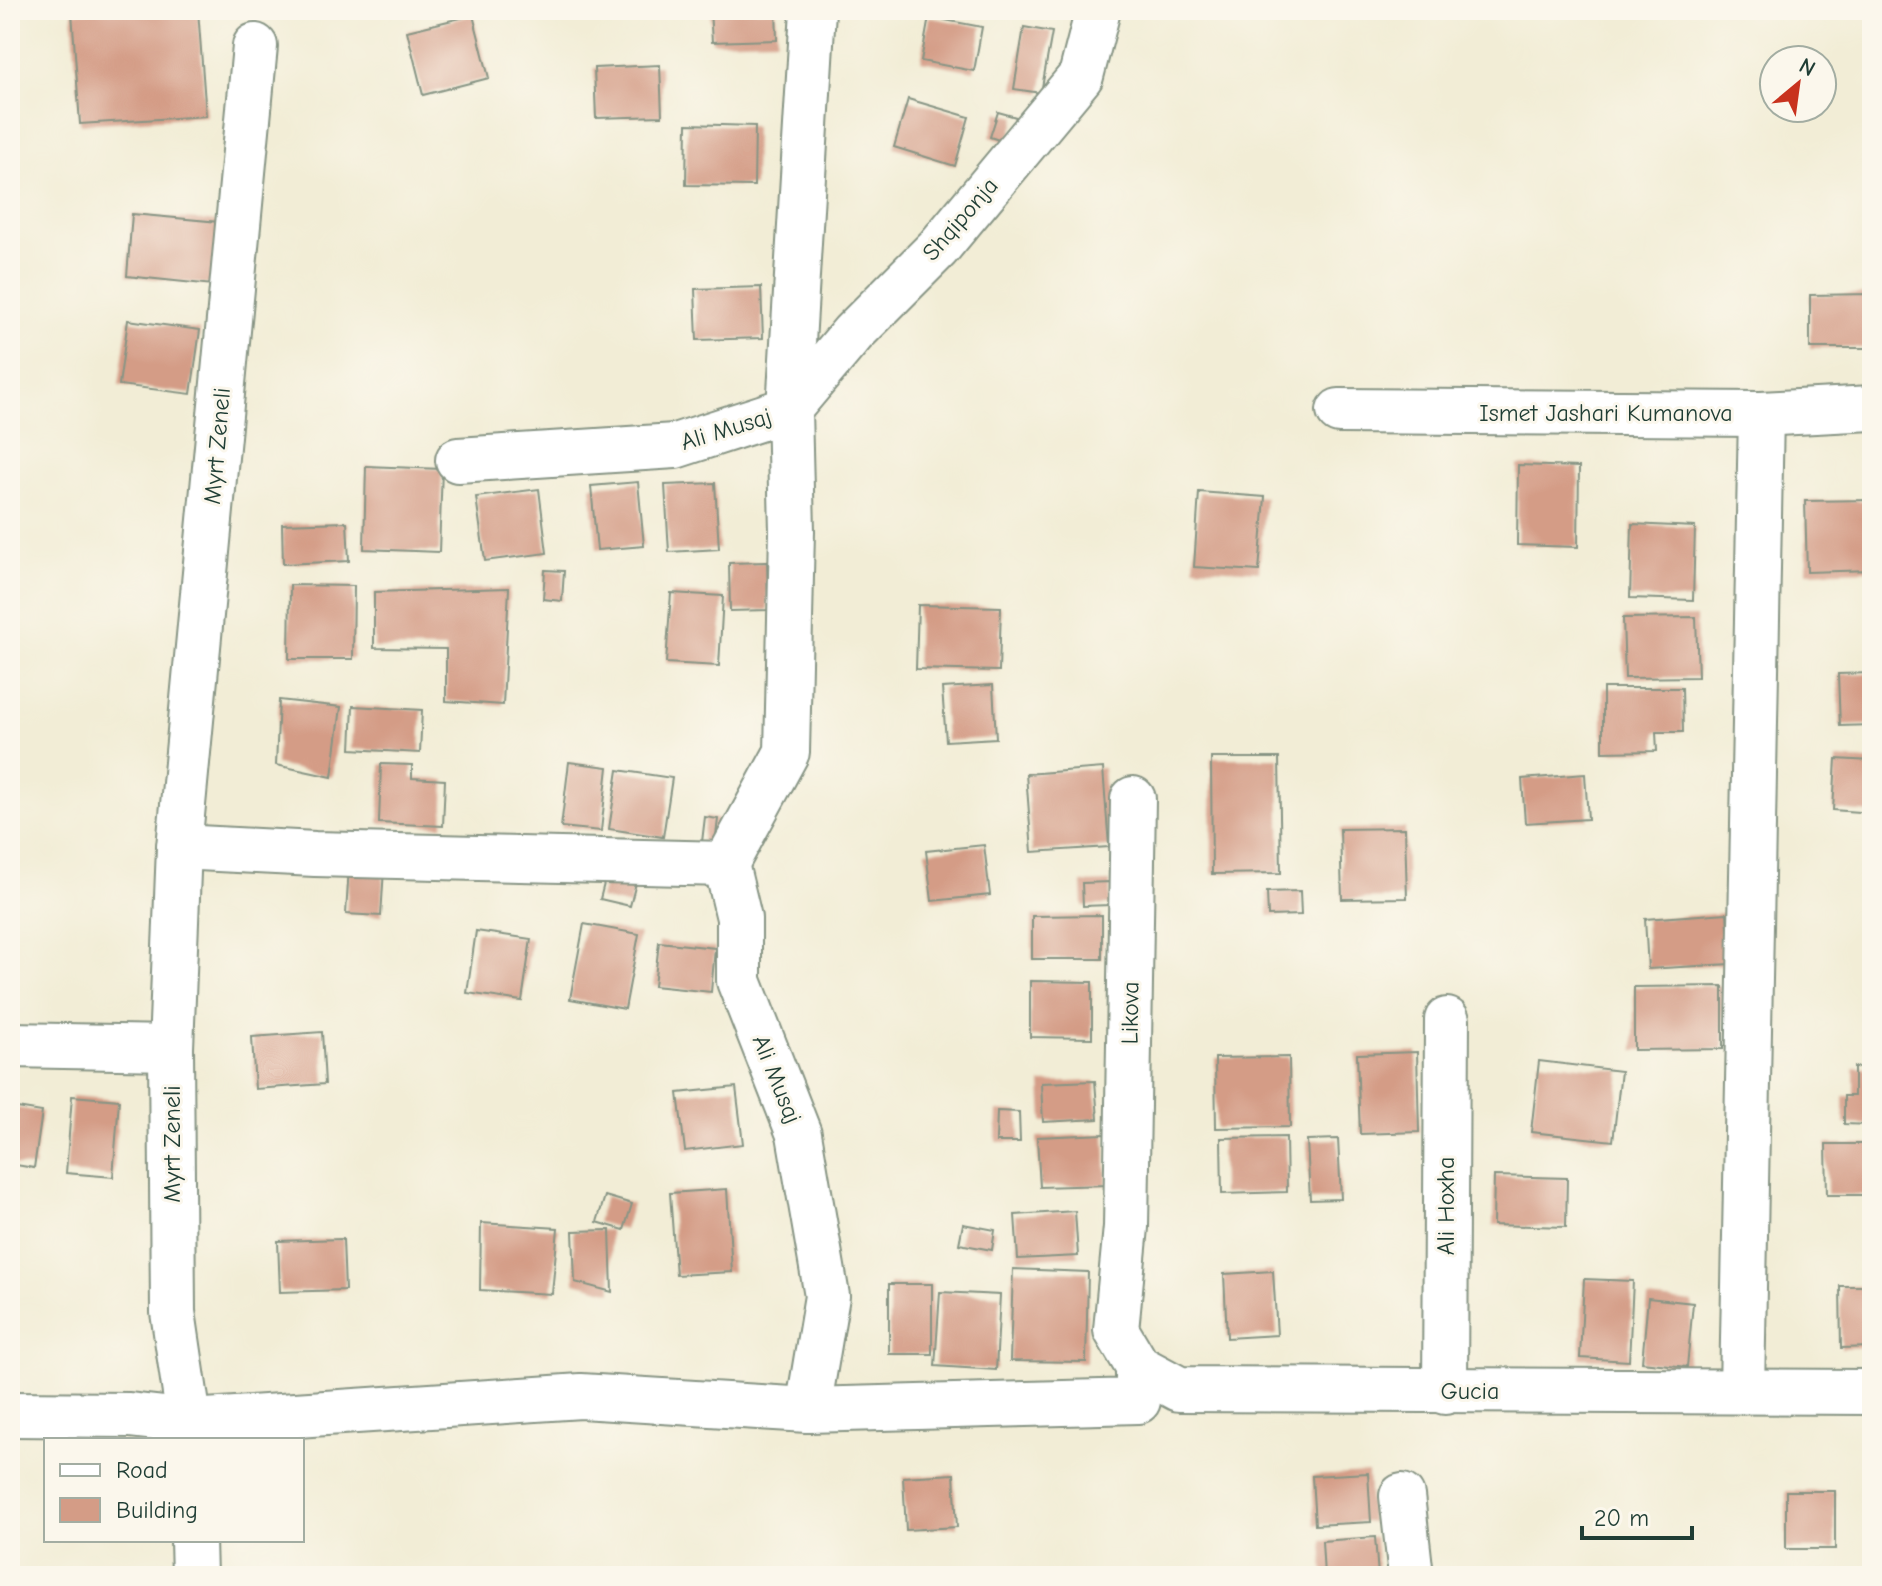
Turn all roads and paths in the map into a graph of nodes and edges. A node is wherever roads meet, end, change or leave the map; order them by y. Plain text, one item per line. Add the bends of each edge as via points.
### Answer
1 (813, 10) edge
2 (1098, 10) edge
3 (255, 46) dead end
4 (1872, 408) edge
5 (789, 409) junction
6 (1339, 411) dead end
7 (1761, 414) junction
8 (458, 460) dead end
9 (1133, 799) dead end
10 (179, 847) junction
11 (726, 864) junction
12 (1447, 1020) dead end
13 (10, 1045) edge
14 (171, 1048) junction
15 (1138, 1367) junction
16 (1742, 1390) junction
17 (1445, 1392) junction
18 (1872, 1392) edge
19 (808, 1410) junction
20 (10, 1414) edge
21 (191, 1431) edge
22 (1402, 1496) dead end
23 (193, 1542) edge
24 (194, 1576) edge
25 (1411, 1576) edge

1 - 5 street
2 - 5 street, Shqiponja via 1081,76 938,248 853,333
3 - 10 street, Myrt Zeneli
4 - 7 street, Ismet Jashari Kumanova
5 - 8 street, Ali Musaj via 675,446
5 - 11 street, Ali Musaj via 787,752
6 - 7 street, Ismet Jashari Kumanova
7 - 16 street
9 - 15 street, Likova via 1126,1227 1116,1330
10 - 11 street
10 - 14 street, Myrt Zeneli
11 - 19 street, Ali Musaj via 739,918 739,981 799,1134 827,1296
12 - 17 street, Ali Hoxha
13 - 14 street
14 - 21 street, Myrt Zeneli via 173,1312
15 - 17 street, Gucia via 1179,1389
15 - 19 street via 1138,1401
16 - 17 street, Gucia
16 - 18 street, Gucia
19 - 21 street via 581,1396
20 - 21 street via 129,1415
22 - 25 street
23 - 24 street

